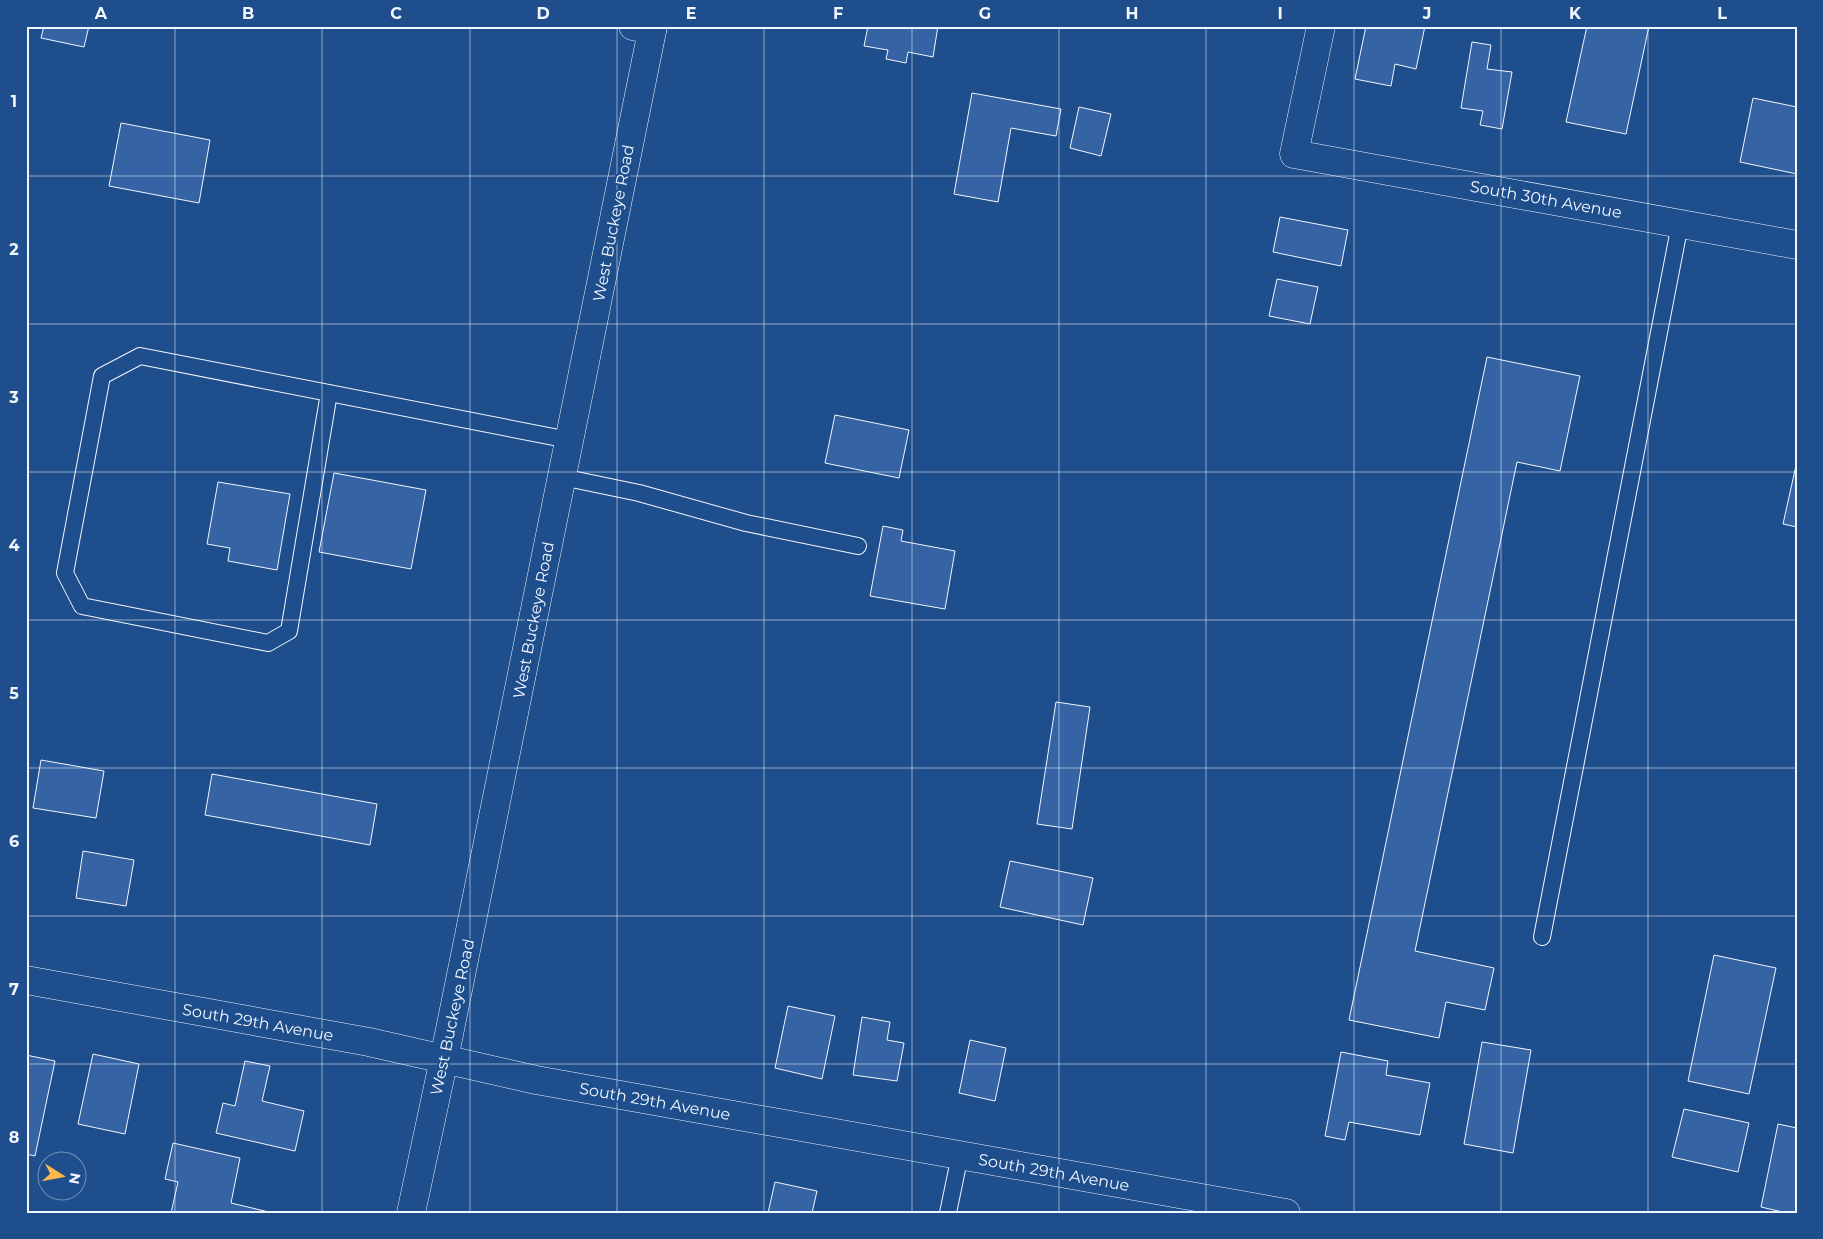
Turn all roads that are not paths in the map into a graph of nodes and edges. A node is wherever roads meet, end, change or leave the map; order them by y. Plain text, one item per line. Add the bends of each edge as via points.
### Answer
1 (1321, 26) edge
2 (646, 27) edge
3 (1680, 224) junction
4 (1797, 245) edge
5 (328, 393) junction
6 (569, 440) junction
7 (562, 477) junction
8 (858, 546) dead end
9 (1542, 937) dead end
10 (26, 980) edge
11 (444, 1059) junction
12 (960, 1155) junction
13 (1222, 1207) edge
14 (411, 1213) edge
15 (948, 1213) edge
16 (1286, 1213) edge

1 - 3 street, South 30th Avenue via 1294,154
2 - 6 street, West Buckeye Road
3 - 4 street, South 30th Avenue
3 - 9 lane
5 - 5 lane via 140,356 102,376 65,573 82,606 268,644 289,631
5 - 6 lane
6 - 7 street, West Buckeye Road
7 - 8 lane via 639,493 746,523
7 - 11 street, West Buckeye Road
10 - 11 street, South 29th Avenue via 369,1042
11 - 12 street, South 29th Avenue via 536,1080
11 - 14 street, West Buckeye Road
12 - 13 street, South 29th Avenue
12 - 15 lane
13 - 16 street, South 29th Avenue

